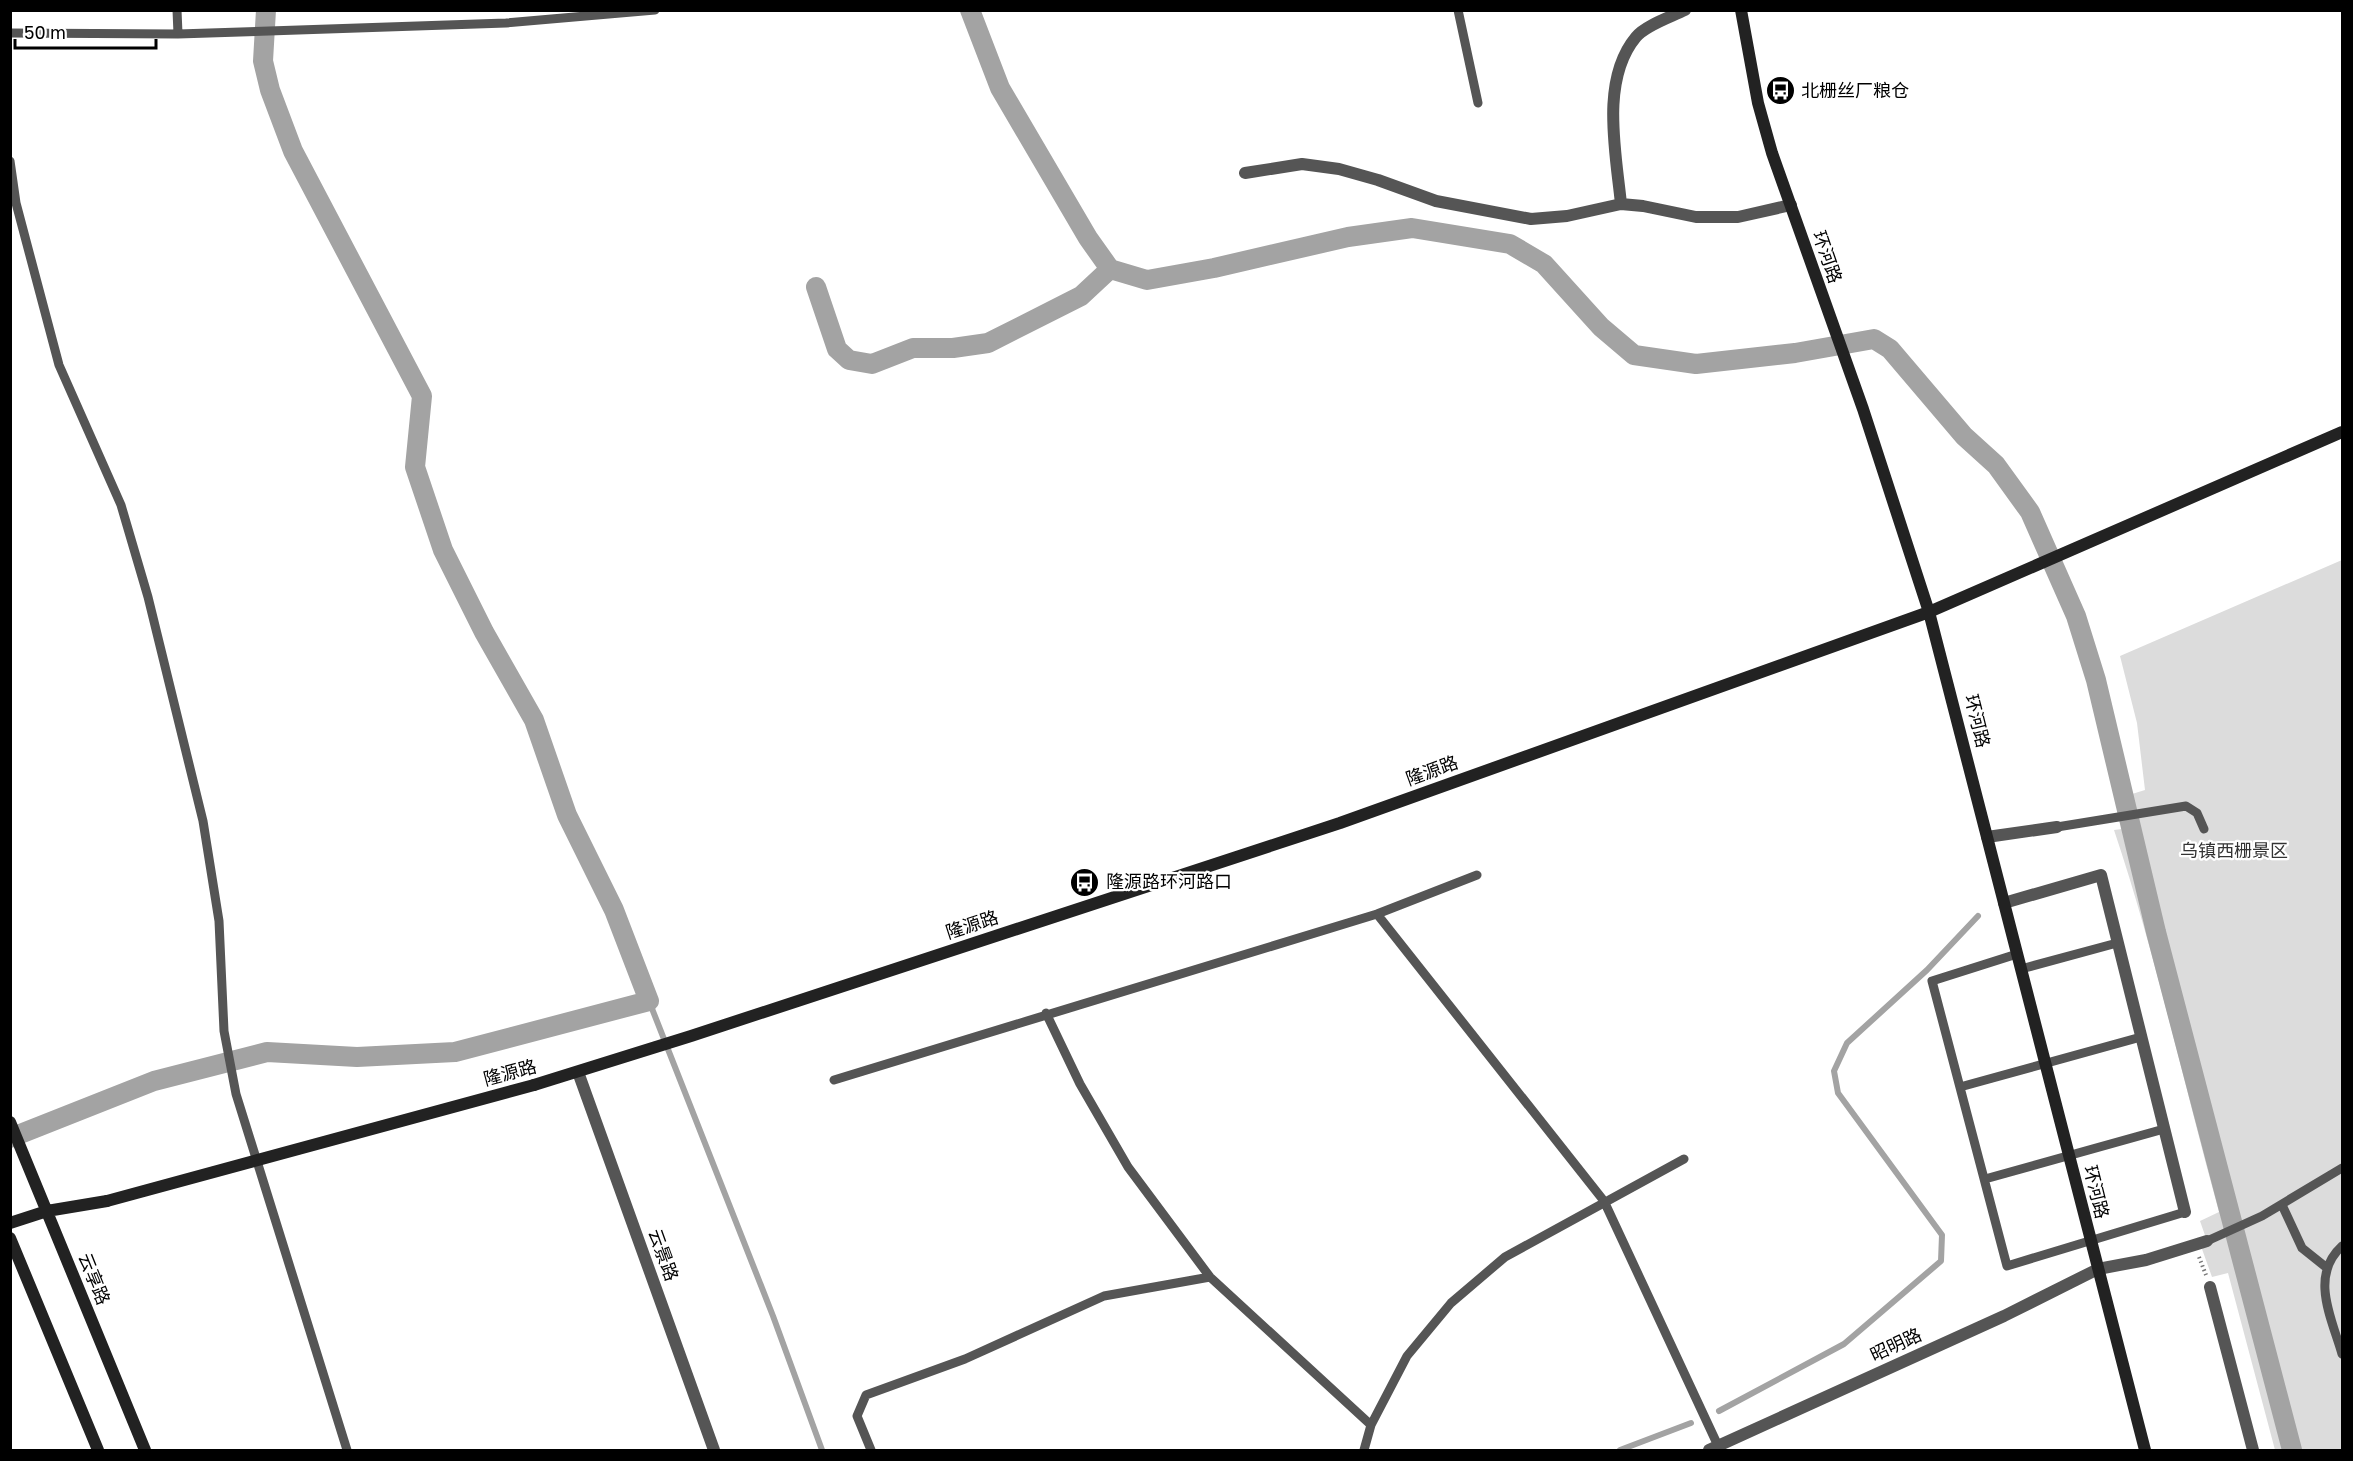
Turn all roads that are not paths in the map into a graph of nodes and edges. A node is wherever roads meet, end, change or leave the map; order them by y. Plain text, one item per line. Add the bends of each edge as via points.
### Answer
1 (177, 10) edge
2 (656, 10) edge
3 (1458, 10) edge
4 (1685, 10) edge
5 (1741, 10) edge
6 (10, 33) edge
7 (178, 34) junction
8 (1478, 103) dead end
9 (10, 160) edge
10 (1245, 173) dead end
11 (1621, 204) junction
12 (1791, 205) junction
13 (2343, 432) edge
14 (1929, 612) junction
15 (2057, 827) joint
16 (2204, 829) dead end
17 (1988, 837) junction
18 (1477, 875) dead end
19 (2004, 903) junction
20 (1377, 914) junction
21 (2117, 943) junction
22 (2017, 954) junction
23 (2021, 969) junction
24 (1046, 1013) junction
25 (2141, 1037) junction
26 (2045, 1064) junction
27 (578, 1072) junction
28 (834, 1080) dead end
29 (1960, 1087) junction
30 (10, 1122) edge
31 (2164, 1129) junction
32 (2069, 1156) junction
33 (1684, 1159) dead end
34 (2343, 1168) edge
35 (1984, 1179) junction
36 (1604, 1201) junction
37 (2282, 1205) junction
38 (47, 1211) junction
39 (2185, 1212) joint
40 (10, 1223) edge
41 (10, 1238) edge
42 (2090, 1241) junction
43 (2201, 1243) joint
44 (2343, 1246) edge
45 (2327, 1268) junction
46 (2098, 1269) junction
47 (1210, 1278) junction
48 (2210, 1287) road end
49 (2343, 1354) edge
50 (1371, 1425) junction
51 (1716, 1449) edge
52 (98, 1450) edge
53 (145, 1450) edge
54 (348, 1450) edge
55 (714, 1450) edge
56 (871, 1450) edge
57 (1364, 1450) edge
58 (2145, 1450) edge
59 (2253, 1450) edge

1 - 7 lane
2 - 7 lane via 506,23
3 - 8 lane
4 - 11 street via 1637,36 1620,66 1612,115
5 - 12 street, 环河路 via 1758,103
6 - 7 lane
9 - 54 lane via 16,203 59,365 121,505 148,597 203,821 219,921 224,1031 236,1094
10 - 11 street via 1302,164 1339,169 1436,201 1531,219
11 - 12 street via 1696,217 1738,217
12 - 14 street, 环河路
13 - 14 street, 隆源路
14 - 17 street, 环河路
14 - 27 street, 隆源路 via 1340,823
15 - 16 lane via 2186,806 2197,813
15 - 17 street
17 - 19 street, 环河路
18 - 20 lane
19 - 21 street via 2100,875
19 - 22 street, 环河路
20 - 24 lane
20 - 36 lane
21 - 23 lane
21 - 25 street
22 - 23 street, 环河路
22 - 29 lane via 1932,981
23 - 26 street, 环河路
24 - 28 lane
24 - 47 lane via 1080,1084 1128,1167
25 - 26 lane
25 - 31 street
26 - 29 lane
26 - 32 street, 环河路
27 - 38 street, 隆源路, bridge via 107,1201
27 - 55 street, 云景路
29 - 35 lane
30 - 38 street, 云享路
31 - 32 lane
31 - 39 street
32 - 35 lane
32 - 42 street, 环河路
33 - 36 lane
34 - 37 lane
35 - 42 lane via 2007,1266
36 - 50 lane via 1505,1257 1451,1303 1407,1356
36 - 51 lane via 1690,1381
37 - 43 lane
37 - 45 lane via 2302,1248
38 - 40 street, 隆源路
38 - 53 street, 云享路
39 - 42 lane
41 - 52 street
42 - 46 street, 环河路
43 - 46 street, 昭明路
44 - 45 lane
45 - 49 lane via 2323,1289
46 - 51 street, 昭明路
46 - 58 street, 环河路
47 - 50 lane
47 - 56 lane via 1104,1296 965,1359 866,1395 857,1416
48 - 59 street
50 - 57 lane

